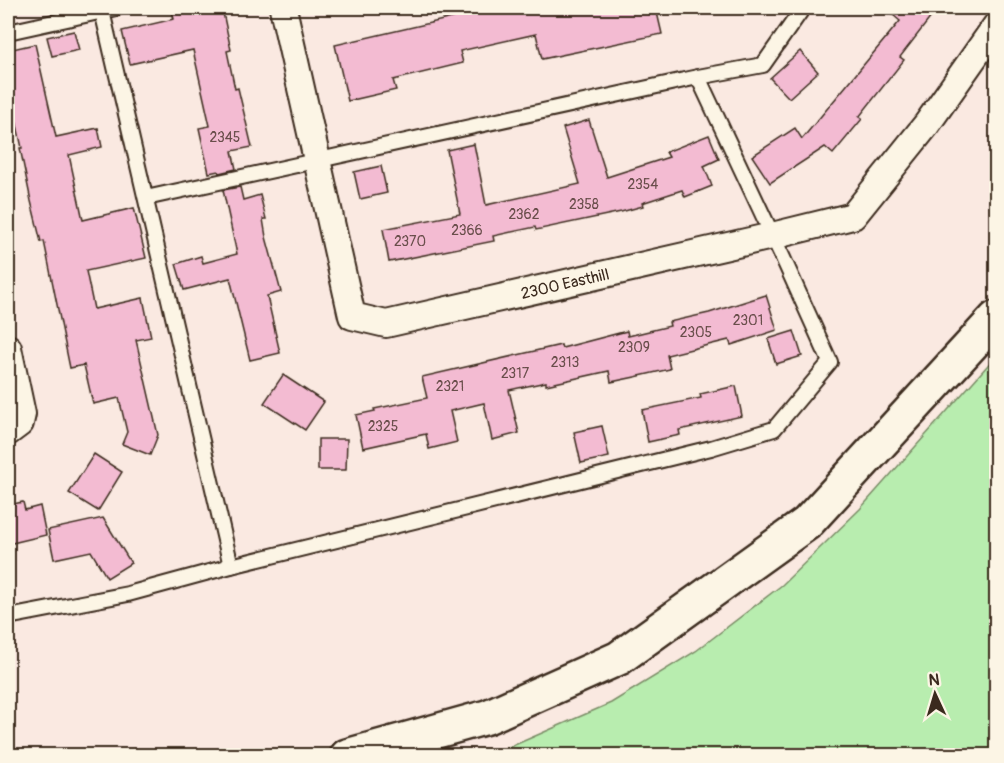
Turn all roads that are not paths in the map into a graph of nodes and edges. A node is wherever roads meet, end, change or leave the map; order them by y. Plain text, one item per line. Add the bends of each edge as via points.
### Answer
1 (117, 8) edge
2 (282, 8) edge
3 (803, 8) edge
4 (102, 11) junction
5 (996, 26) edge
6 (8, 32) edge
7 (698, 77) junction
8 (316, 162) junction
9 (146, 198) junction
10 (772, 236) junction
11 (996, 318) edge
12 (8, 348) edge
13 (8, 432) edge
14 (231, 566) junction
15 (8, 617) edge
16 (346, 756) edge

1 - 4 lane
2 - 8 street, 2300 Easthill
3 - 7 lane via 763,65
4 - 6 lane
4 - 9 lane
5 - 10 street, 2300 Easthill via 927,124 853,216
7 - 8 lane
7 - 10 lane
8 - 9 lane
8 - 10 street, 2300 Easthill via 352,316 386,324
9 - 14 lane
10 - 14 lane via 830,362 774,429 711,448
11 - 16 highway via 807,523 619,658 487,717
12 - 13 street via 22,414 20,423
14 - 15 lane via 128,594

